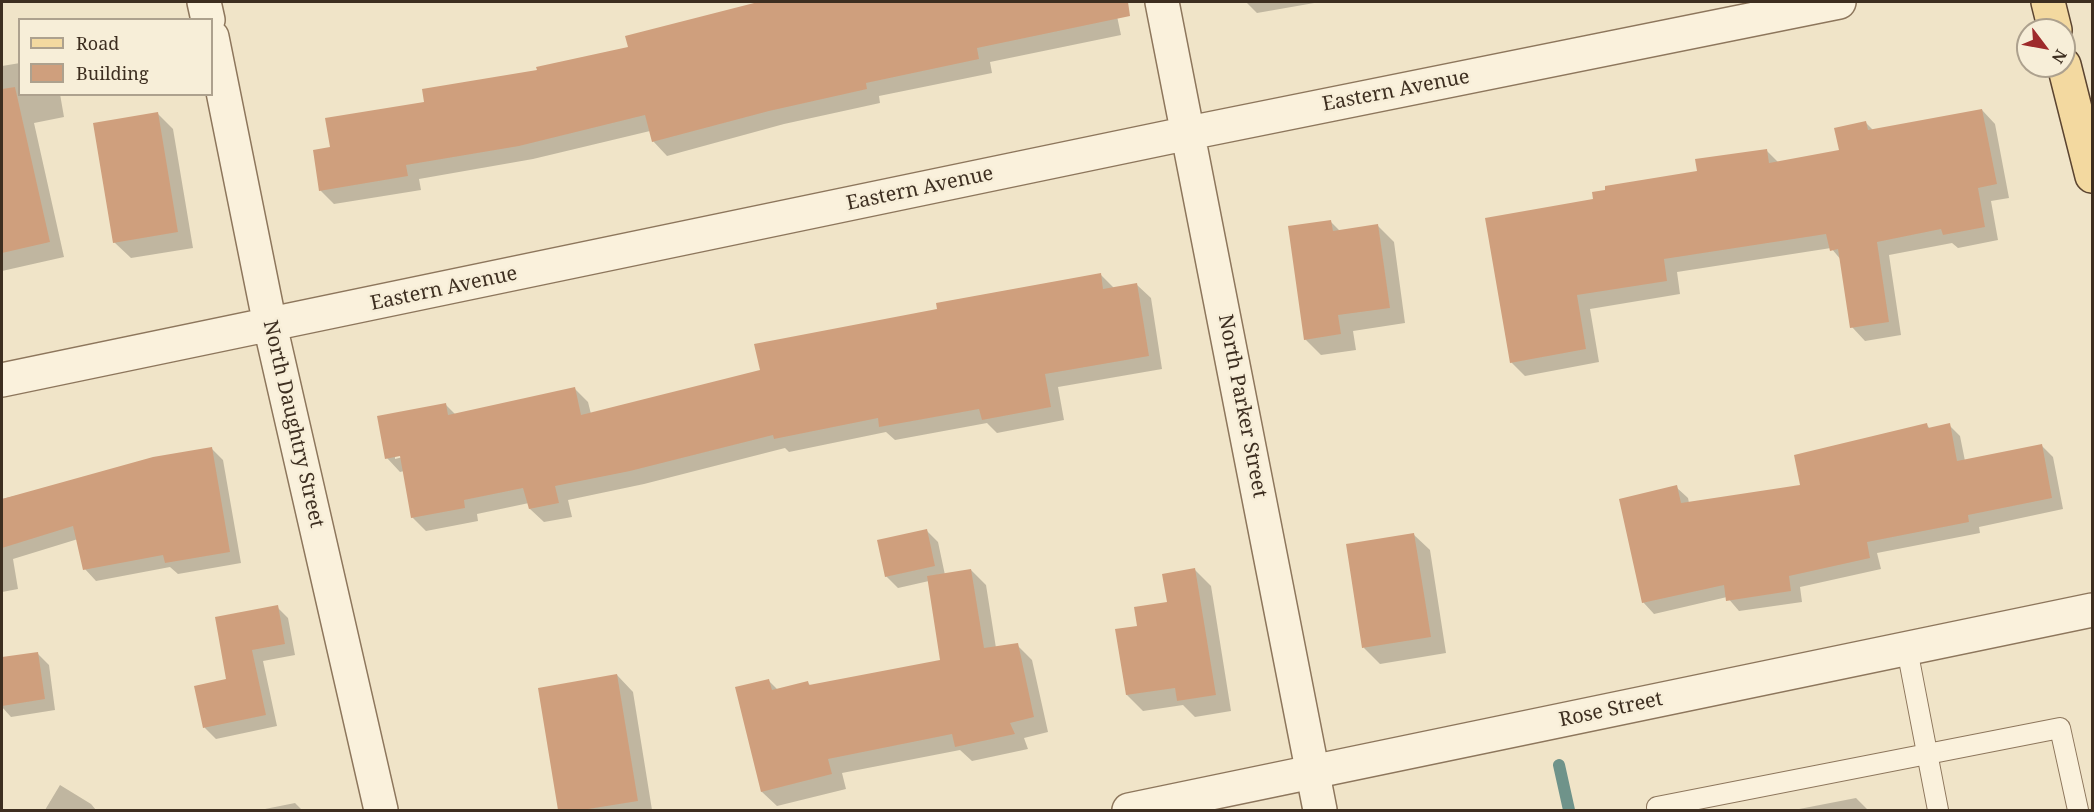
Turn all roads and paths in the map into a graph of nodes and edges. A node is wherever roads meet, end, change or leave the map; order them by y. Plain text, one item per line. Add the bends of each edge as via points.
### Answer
1 (204, 2) edge
2 (1162, 2) edge
3 (1839, 2) edge
4 (2048, 2) edge
5 (208, 18) edge
6 (2052, 18) edge
7 (213, 42) edge
8 (2067, 78) edge
9 (1190, 133) junction
10 (2092, 176) edge
11 (270, 325) junction
12 (2, 381) edge
13 (2092, 610) edge
14 (1907, 649) junction
15 (1927, 753) junction
16 (1311, 772) junction
17 (1656, 807) dead end
18 (381, 810) edge
19 (1129, 810) edge
20 (1320, 810) edge
21 (1938, 810) edge
22 (2078, 810) edge

1 - 5 street
2 - 9 street, North Parker Street
3 - 9 street, Eastern Avenue
4 - 6 main road
7 - 11 street, North Daughtry Street
8 - 10 main road
9 - 11 street, Eastern Avenue
9 - 16 street, North Parker Street
11 - 12 street, Eastern Avenue
11 - 18 street, North Daughtry Street
13 - 14 street, Rose Street
14 - 15 lane
14 - 16 street, Rose Street
15 - 17 lane
15 - 21 lane
15 - 22 lane via 2060,728
16 - 19 street, Rose Street
16 - 20 street, North Parker Street

